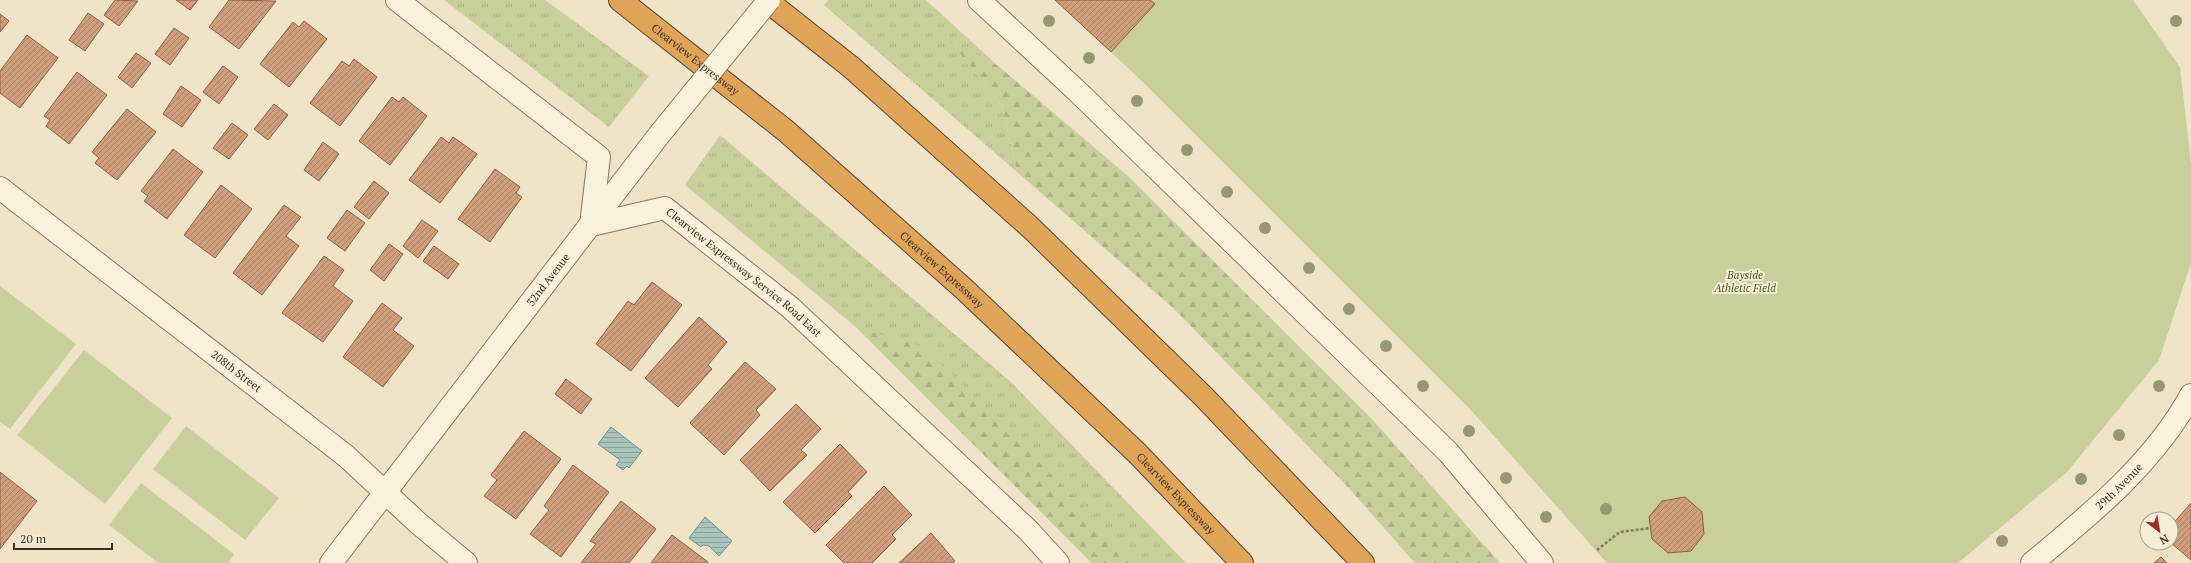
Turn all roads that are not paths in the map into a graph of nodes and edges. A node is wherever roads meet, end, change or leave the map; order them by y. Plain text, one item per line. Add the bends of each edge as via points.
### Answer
1 (397, 0) edge
2 (620, 0) edge
3 (768, 0) edge
4 (980, 0) edge
5 (0, 188) edge
6 (591, 225) junction
7 (2191, 395) edge
8 (386, 492) junction
9 (331, 563) edge
10 (466, 563) edge
11 (1058, 563) edge
12 (1242, 563) edge
13 (1363, 563) edge
14 (1542, 563) edge
15 (2032, 563) edge

1 - 6 street via 599,157
2 - 12 highway, Clearview Expressway via 786,131 964,289 1138,454
3 - 6 street, 32nd Avenue, bridge via 659,135
3 - 13 highway via 851,67 1031,228 1204,397
4 - 14 street via 1083,96 1448,452
5 - 8 street, 208th Street via 346,456
6 - 8 street, 32nd Avenue
6 - 11 street, Clearview Expressway Service Road East via 665,208 791,308 1028,530
7 - 15 street, 29th Avenue via 2183,410 2135,472
8 - 9 street, 32nd Avenue
8 - 10 street, 208th Street

